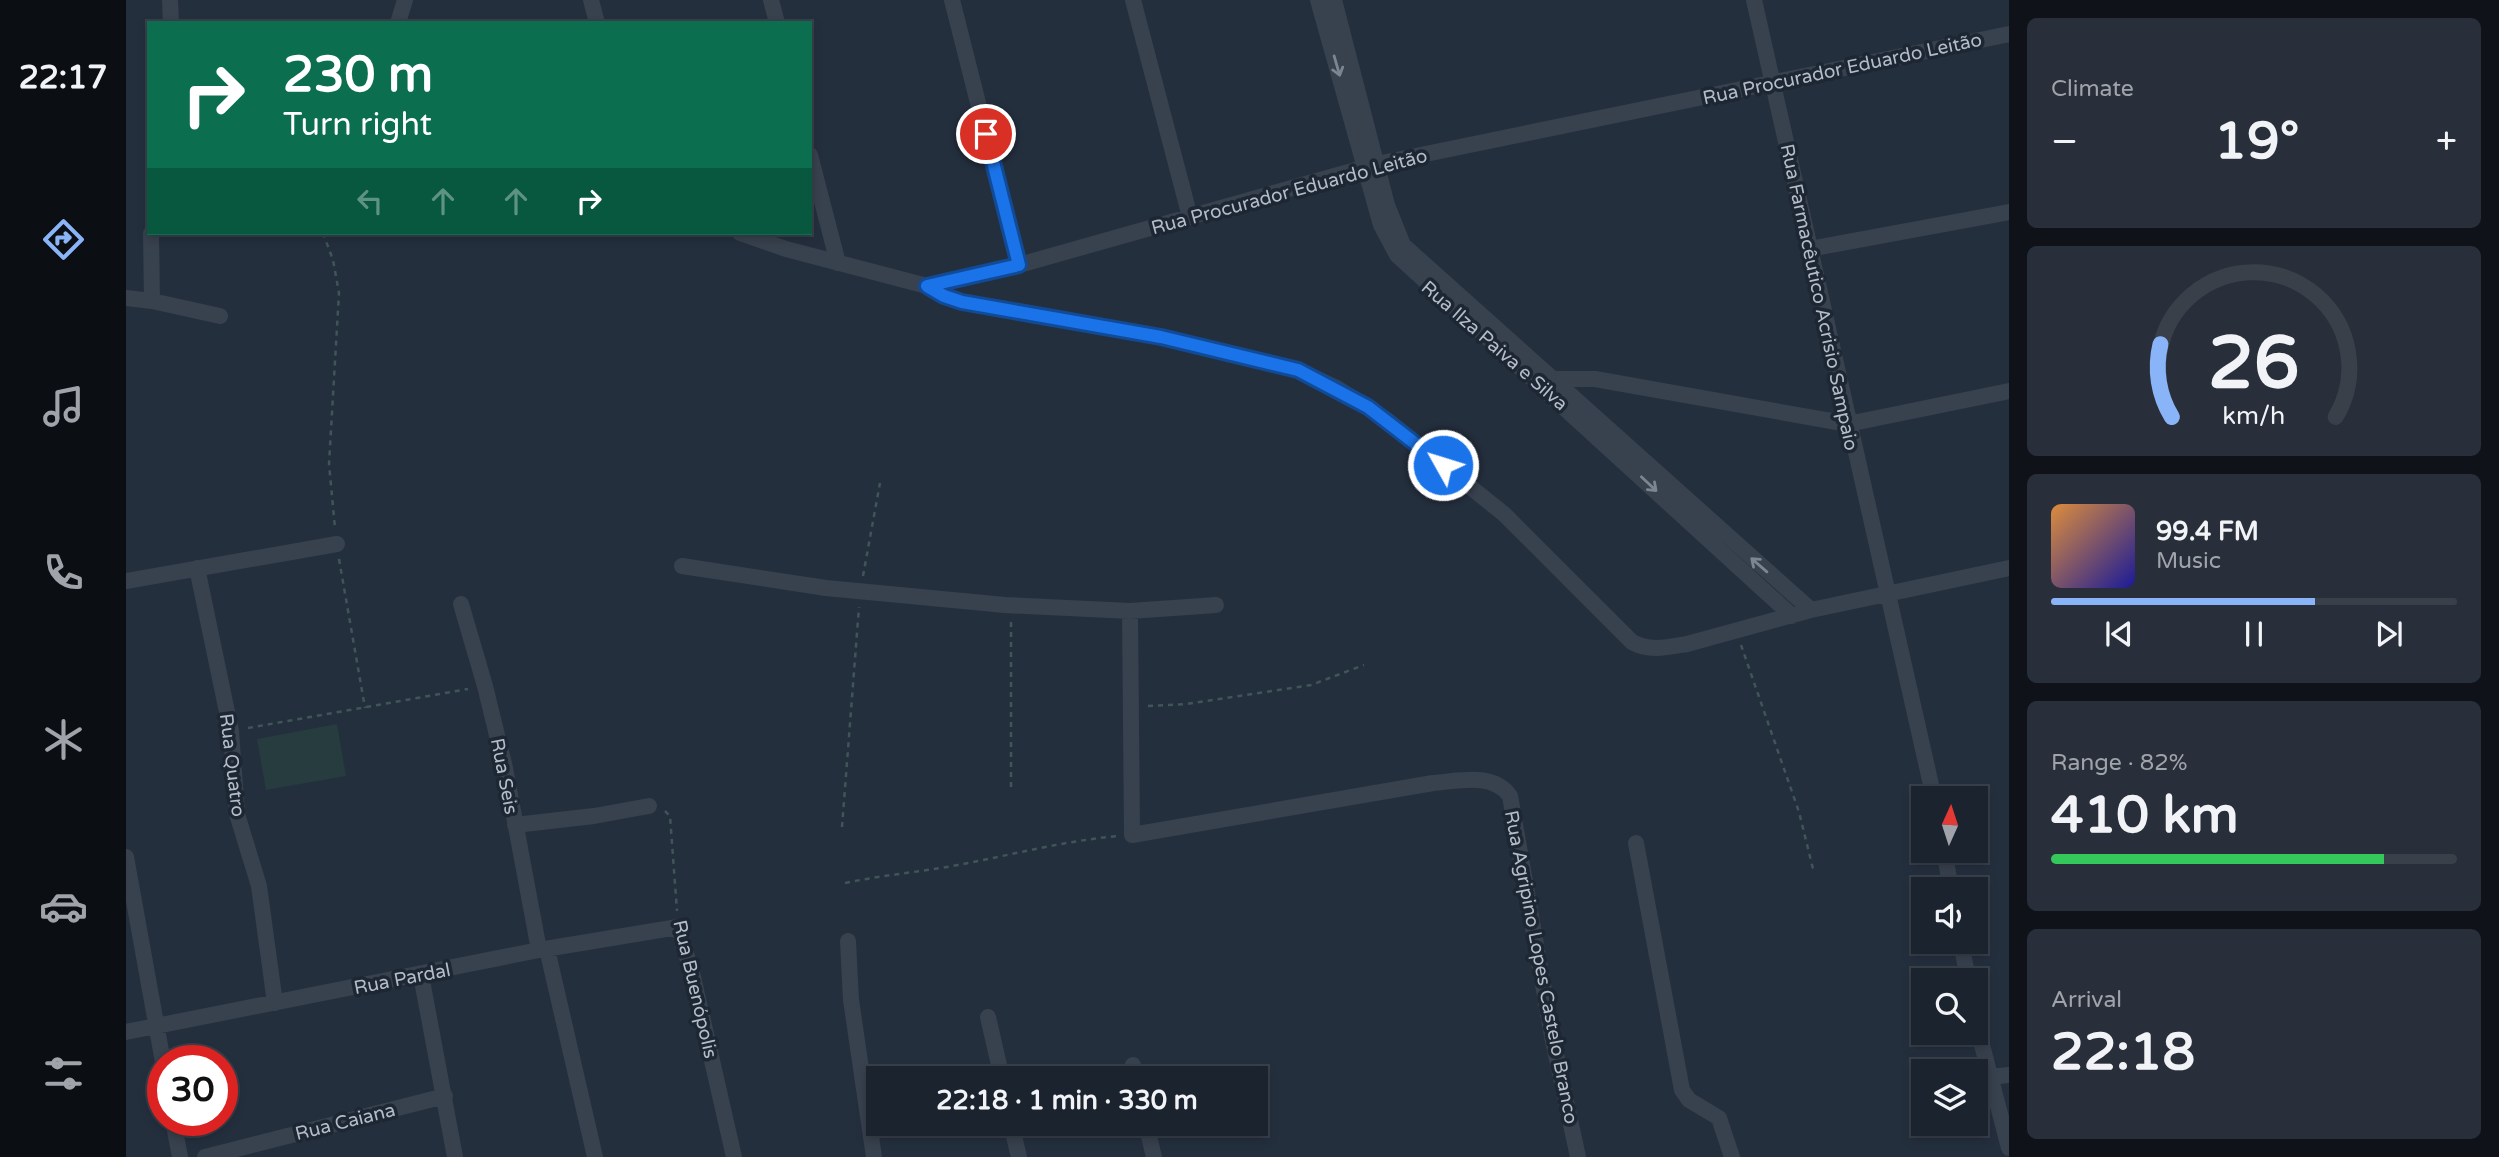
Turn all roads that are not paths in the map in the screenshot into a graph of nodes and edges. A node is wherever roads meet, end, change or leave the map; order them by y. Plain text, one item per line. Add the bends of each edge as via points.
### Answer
1 (170, 0) edge
2 (405, 0) edge
3 (591, 0) edge
4 (771, 0) edge
5 (952, 0) edge
6 (1133, 0) edge
7 (1318, 0) edge
8 (1334, 0) edge
9 (1754, 0) edge
10 (171, 21) edge
11 (399, 21) edge
12 (596, 21) edge
13 (776, 21) edge
14 (2009, 34) edge
15 (1772, 82) junction
16 (812, 163) edge
17 (1371, 165) junction
18 (2009, 212) edge
19 (1190, 217) junction
20 (150, 235) edge
21 (747, 235) edge
22 (1809, 249) junction
23 (838, 263) junction
24 (1019, 265) junction
25 (927, 286) junction
26 (126, 298) edge
27 (152, 300) junction
28 (220, 316) dead end
29 (1533, 378) junction
30 (1552, 379) junction
31 (2009, 391) edge
32 (1847, 424) junction
33 (337, 544) road end
34 (682, 566) dead end
35 (197, 568) junction
36 (2009, 568) edge
37 (126, 581) edge
38 (1886, 594) junction
39 (461, 604) dead end
40 (1216, 605) dead end
41 (1811, 610) junction
42 (1130, 611) junction
43 (1792, 616) junction
44 (1932, 786) edge
45 (649, 806) road end
46 (515, 825) junction
47 (1636, 843) dead end
48 (126, 856) edge
49 (678, 927) joint
50 (848, 941) dead end
51 (543, 949) junction
52 (421, 975) junction
53 (275, 1003) junction
54 (988, 1017) dead end
55 (156, 1026) junction
56 (126, 1032) edge
57 (160, 1045) edge
58 (1982, 1045) edge
59 (999, 1066) edge
60 (2009, 1075) edge
61 (1990, 1077) junction
62 (445, 1096) junction
63 (176, 1136) edge
64 (1015, 1136) edge
65 (1149, 1136) edge
66 (2009, 1148) edge
67 (180, 1157) edge
68 (205, 1157) edge
69 (455, 1157) edge
70 (595, 1157) edge
71 (734, 1157) edge
72 (874, 1157) edge
73 (1019, 1157) edge
74 (1154, 1157) edge
75 (1578, 1157) edge
76 (1732, 1157) edge

1 - 10 street
2 - 11 street
3 - 12 street
4 - 13 street
5 - 24 street
6 - 19 street
7 -> 17 street, Rua Ilza Paiva e Silva
8 - 17 street, Rua Ilza Paiva e Silva
9 - 15 street, Rua Farmacêutico Acrisio Sampaio
14 - 15 street, Rua Procurador Eduardo Leitão
15 - 17 street, Rua Procurador Eduardo Leitão
15 - 22 street, Rua Farmacêutico Acrisio Sampaio
16 - 23 street
17 - 19 street, Rua Procurador Eduardo Leitão
17 - 29 street, Rua Ilza Paiva e Silva via 1381,225 1397,255
17 - 30 street, Rua Ilza Paiva e Silva via 1403,245
18 - 22 street
19 - 24 street, Rua Procurador Eduardo Leitão
20 - 27 street
21 - 23 street, Rua Procurador Eduardo Leitão
22 - 32 street, Rua Farmacêutico Acrisio Sampaio
23 - 25 street, Rua Procurador Eduardo Leitão
24 - 25 street, Rua Procurador Eduardo Leitão
25 - 43 street via 962,302 1161,337 1298,370 1368,407 1493,506 1637,645 1667,647
26 - 27 street
27 - 28 street
29 - 30 street
29 -> 43 street, Rua Ilza Paiva e Silva
30 - 32 street via 1595,379
41 -> 30 street, Rua Ilza Paiva e Silva
31 - 32 street
32 - 38 street, Rua Farmacêutico Acrisio Sampaio
33 - 35 street
34 - 42 street via 860,591
35 - 37 street
35 - 53 street, Rua Quatro via 230,731 237,814 259,886
36 - 38 street
38 - 41 street
38 - 44 street, Rua Farmacêutico Acrisio Sampaio
39 - 46 street, Rua Seis via 485,686
40 - 42 street
41 - 43 street
42 - 75 street, Rua Agripino Lopes Castelo Branco via 1132,835 1433,783 1474,779 1496,783 1510,796
45 - 46 street
46 - 51 street, Rua Seis
47 - 76 street via 1682,1090 1689,1100 1719,1118
48 - 55 street
49 - 51 street, Rua Pardal
49 - 71 street, Rua Buenópolis
50 - 72 street via 852,1011
51 - 52 street, Rua Pardal
51 - 70 street, Rua Seis
52 - 53 street, Rua Pardal
52 - 62 street
53 - 55 street, Rua Pardal
54 - 59 street
55 - 56 street, Rua Pardal
55 - 57 street
58 - 61 street
60 - 61 street
61 - 66 street
62 - 68 street, Rua Caiana
62 - 69 street
63 - 67 street
64 - 73 street
65 - 74 street

